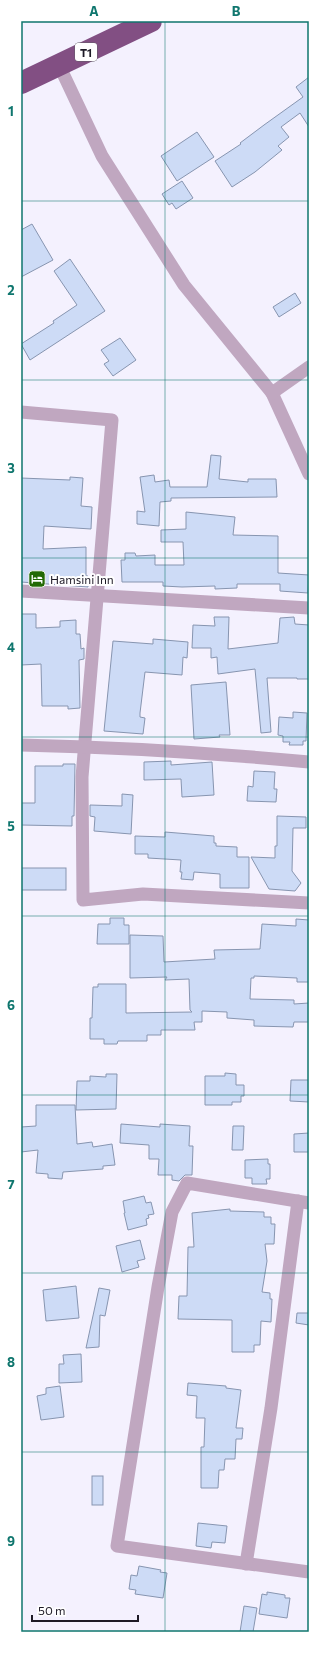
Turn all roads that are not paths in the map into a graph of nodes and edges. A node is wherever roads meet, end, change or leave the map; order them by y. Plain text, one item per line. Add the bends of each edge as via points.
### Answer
1 (151, 21) edge
2 (59, 65) junction
3 (21, 83) edge
4 (309, 367) edge
5 (272, 393) junction
6 (21, 412) edge
7 (309, 474) edge
8 (21, 591) edge
9 (97, 595) junction
10 (309, 608) edge
11 (21, 745) edge
12 (84, 747) junction
13 (309, 762) edge
14 (309, 903) edge
15 (303, 1202) edge
16 (246, 1564) junction
17 (309, 1572) edge

1 - 2 highway, T1
2 - 3 highway, T1
2 - 5 street via 102,156 184,284
4 - 5 street
5 - 7 street
6 - 9 street via 112,420
8 - 9 street
9 - 10 street
9 - 12 street
11 - 12 street
12 - 13 street via 208,753
12 - 14 street via 83,900 143,894
15 - 16 street
15 - 16 street via 187,1183 172,1212 117,1546
16 - 17 street

